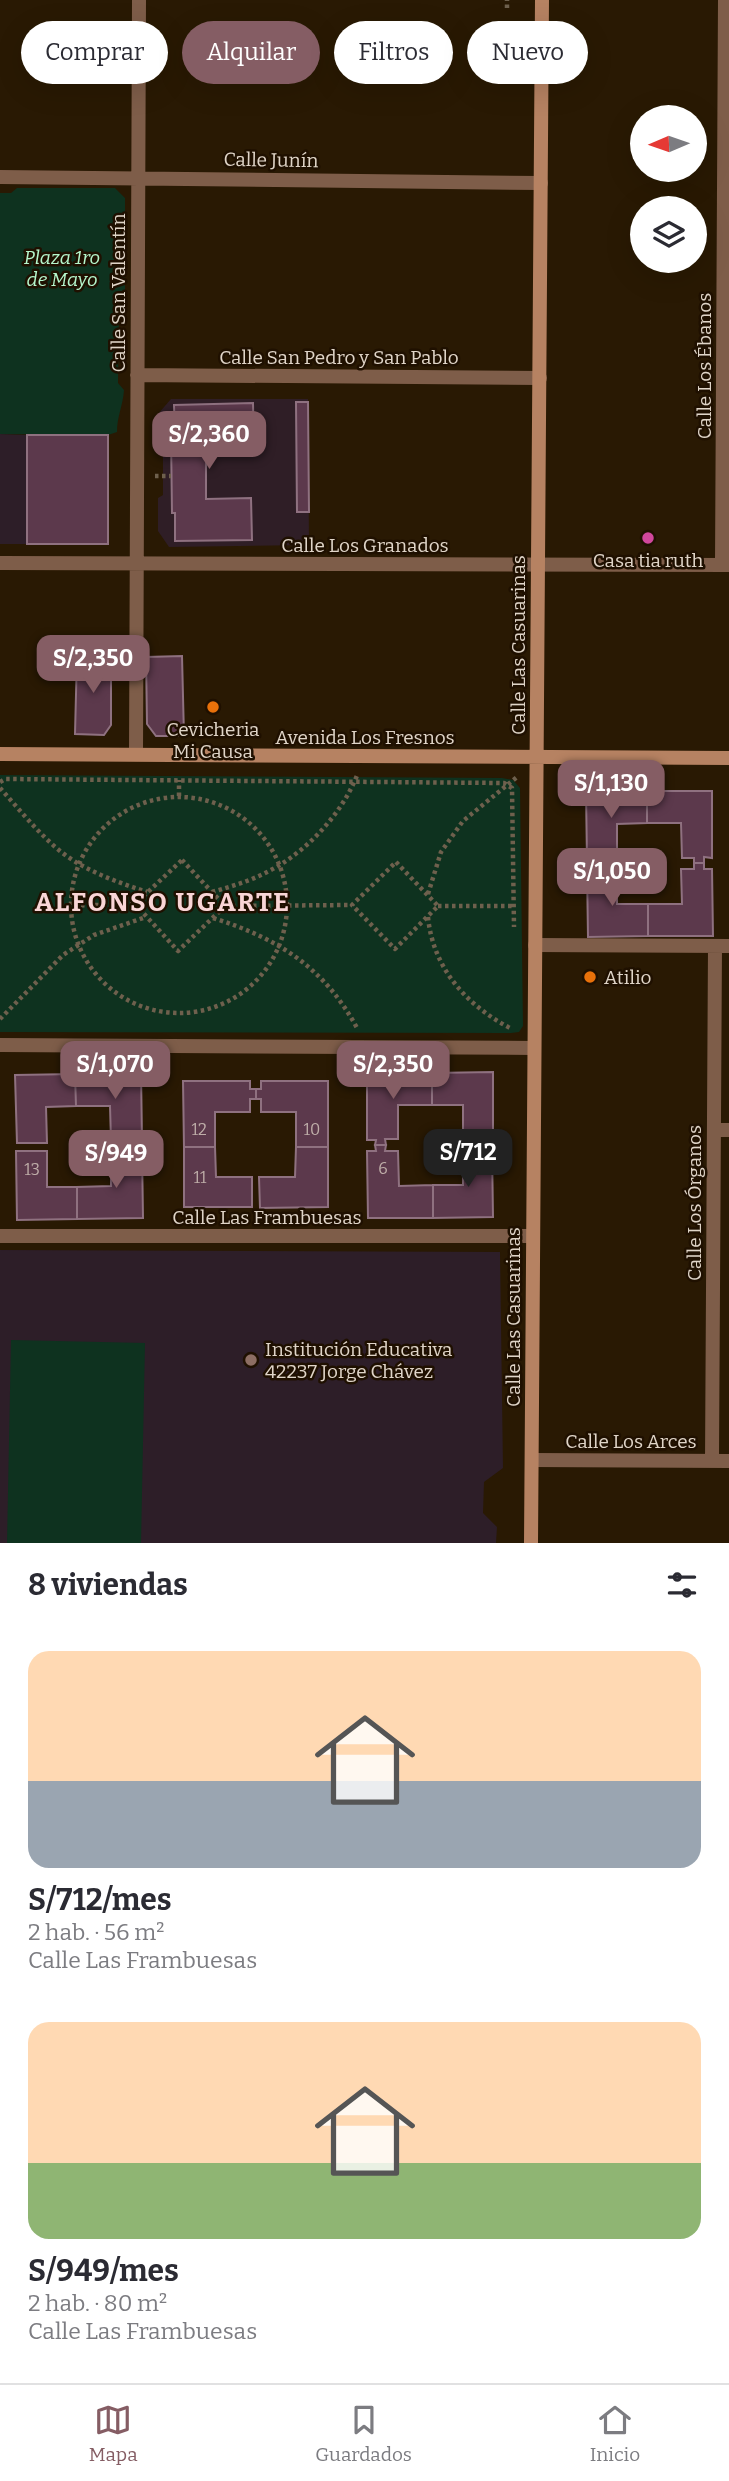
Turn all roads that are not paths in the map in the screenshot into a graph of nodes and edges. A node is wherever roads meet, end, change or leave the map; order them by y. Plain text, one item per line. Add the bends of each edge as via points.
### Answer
1 (139, 0) edge
2 (541, 0) edge
3 (725, 0) edge
4 (727, 174) edge
5 (0, 177) edge
6 (138, 177) junction
7 (541, 183) junction
8 (137, 375) junction
9 (540, 378) junction
10 (0, 563) edge
11 (136, 563) junction
12 (538, 564) junction
13 (725, 565) edge
14 (0, 754) edge
15 (136, 754) junction
16 (537, 757) junction
17 (729, 758) edge
18 (535, 945) junction
19 (722, 946) edge
20 (0, 1045) edge
21 (534, 1048) junction
22 (714, 1130) junction
23 (729, 1130) edge
24 (0, 1236) edge
25 (533, 1236) junction
26 (532, 1460) junction
27 (712, 1461) junction
28 (729, 1461) edge
29 (531, 1543) edge

1 - 6 street, Calle San Valentín
2 - 7 street, Calle Las Casuarinas
3 - 4 street, Calle Los Ébanos
4 - 13 street, Calle Los Ébanos
5 - 6 street, Calle Junín
6 - 7 street, Calle Junín
6 - 8 street, Calle San Valentín
7 - 9 street, Calle Las Casuarinas
8 - 9 street, Calle San Pedro y San Pablo
8 - 11 street, Calle San Valentín
9 - 12 street, Calle Las Casuarinas
10 - 11 street, Calle Los Granados
11 - 12 street, Calle Los Granados
11 - 15 street, Calle San Valentín
12 - 13 street, Calle Los Granados
12 - 16 street, Calle Las Casuarinas
14 - 15 street, Avenida Los Fresnos
15 - 16 street, Avenida Los Fresnos
16 - 17 street, Avenida Los Fresnos
16 - 18 street, Calle Las Casuarinas
18 - 19 street
18 - 21 street, Calle Las Casuarinas
19 - 22 street, Calle Los Órganos
20 - 21 street
21 - 25 street, Calle Las Casuarinas
22 - 23 street
22 - 27 street, Calle Los Órganos
24 - 25 street, Calle Las Frambuesas
25 - 26 street, Calle Las Casuarinas
26 - 27 street, Calle Los Arces
26 - 29 street, Calle Las Casuarinas
27 - 28 street, Calle Los Arces

